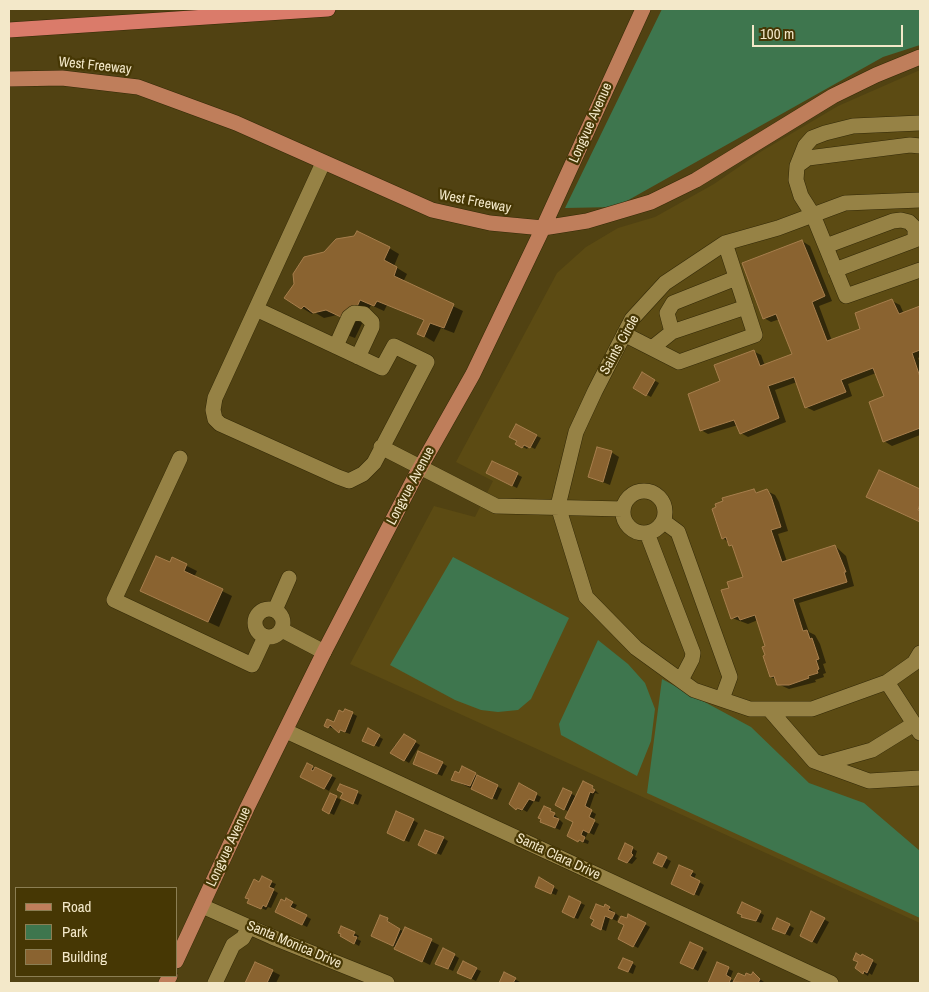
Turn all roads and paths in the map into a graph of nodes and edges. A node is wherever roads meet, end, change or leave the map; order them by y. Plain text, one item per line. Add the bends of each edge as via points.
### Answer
1 (328, 9) edge
2 (643, 9) edge
3 (60, 27) junction
4 (9, 30) edge
5 (9, 36) edge
6 (920, 57) edge
7 (9, 79) edge
8 (920, 123) edge
9 (920, 146) edge
10 (323, 163) junction
11 (799, 163) junction
12 (920, 200) edge
13 (813, 215) junction
14 (543, 228) junction
15 (725, 244) junction
16 (918, 245) edge
17 (826, 246) junction
18 (835, 270) junction
19 (920, 270) edge
20 (736, 278) junction
21 (746, 307) junction
22 (256, 309) junction
23 (672, 332) junction
24 (624, 334) junction
25 (336, 346) junction
26 (652, 348) junction
27 (358, 357) junction
28 (381, 447) junction
29 (180, 458) dead end
30 (421, 467) junction
31 (558, 506) junction
32 (623, 509) junction
33 (663, 521) junction
34 (647, 533) junction
35 (289, 578) dead end
36 (276, 610) junction
37 (282, 630) junction
38 (265, 637) junction
39 (324, 652) junction
40 (918, 661) edge
41 (682, 680) junction
42 (887, 682) junction
43 (722, 699) junction
44 (770, 709) junction
45 (917, 728) edge
46 (286, 731) junction
47 (822, 764) junction
48 (920, 778) edge
49 (202, 906) junction
50 (249, 927) junction
51 (178, 957) edge
52 (827, 982) edge
53 (216, 983) edge
54 (387, 983) edge

1 - 3 highway
2 - 14 main road, Longvue Avenue
3 - 4 highway
3 - 5 highway
6 - 14 main road, West Freeway via 833,96 696,180 651,202 587,221
7 - 10 main road, West Freeway via 62,78 138,87 236,123
8 - 11 street via 853,126 825,133 812,138 805,146
9 - 11 street via 808,158
10 - 14 main road, West Freeway via 432,210 490,223
10 - 22 street
11 - 13 street via 796,180
12 - 13 street, Saints Circle via 845,203
13 - 15 street, Saints Circle
13 - 17 street
14 - 30 main road, Longvue Avenue via 473,374
15 - 20 street
15 - 24 street, Saints Circle via 665,284 632,318
16 - 17 street via 915,228 901,220
16 - 18 street
17 - 18 street
18 - 19 street via 845,295 849,297
20 - 21 street
20 - 23 street via 673,303 667,313
21 - 23 street
21 - 26 street via 756,335 679,362
22 - 25 street
22 - 28 street via 215,398 212,410 215,419 349,481 374,463
23 - 26 street
24 - 26 street
24 - 31 street, Saints Circle via 576,432
25 - 27 street
25 - 27 street via 350,317 354,313 364,314 372,322 372,327
27 - 28 street via 382,368 394,346 427,362
28 - 30 street
29 - 38 street via 114,600 252,665
30 - 31 street via 496,506
30 - 39 main road, Longvue Avenue
31 - 32 street
31 - 41 street via 586,597 636,648
32 - 33 street via 631,495 647,492 661,500
32 - 34 street via 623,517 631,529
33 - 34 street
33 - 43 street via 678,532 730,677
34 - 41 street via 693,653
35 - 36 street
36 - 37 street via 283,620
36 - 38 street via 262,610 256,617 257,631
37 - 38 street via 274,636
37 - 39 street
39 - 46 main road, Longvue Avenue
40 - 42 street
41 - 43 street via 694,690
42 - 44 street via 812,709
42 - 45 street
43 - 44 street via 750,709
44 - 47 street via 814,761
45 - 47 street via 872,750
46 - 49 main road, Longvue Avenue
46 - 52 street, Santa Clara Drive
47 - 48 street via 869,781
49 - 50 street, Santa Monica Drive
49 - 51 main road, Longvue Avenue
50 - 53 street via 243,938 233,945
50 - 54 street, Santa Monica Drive

